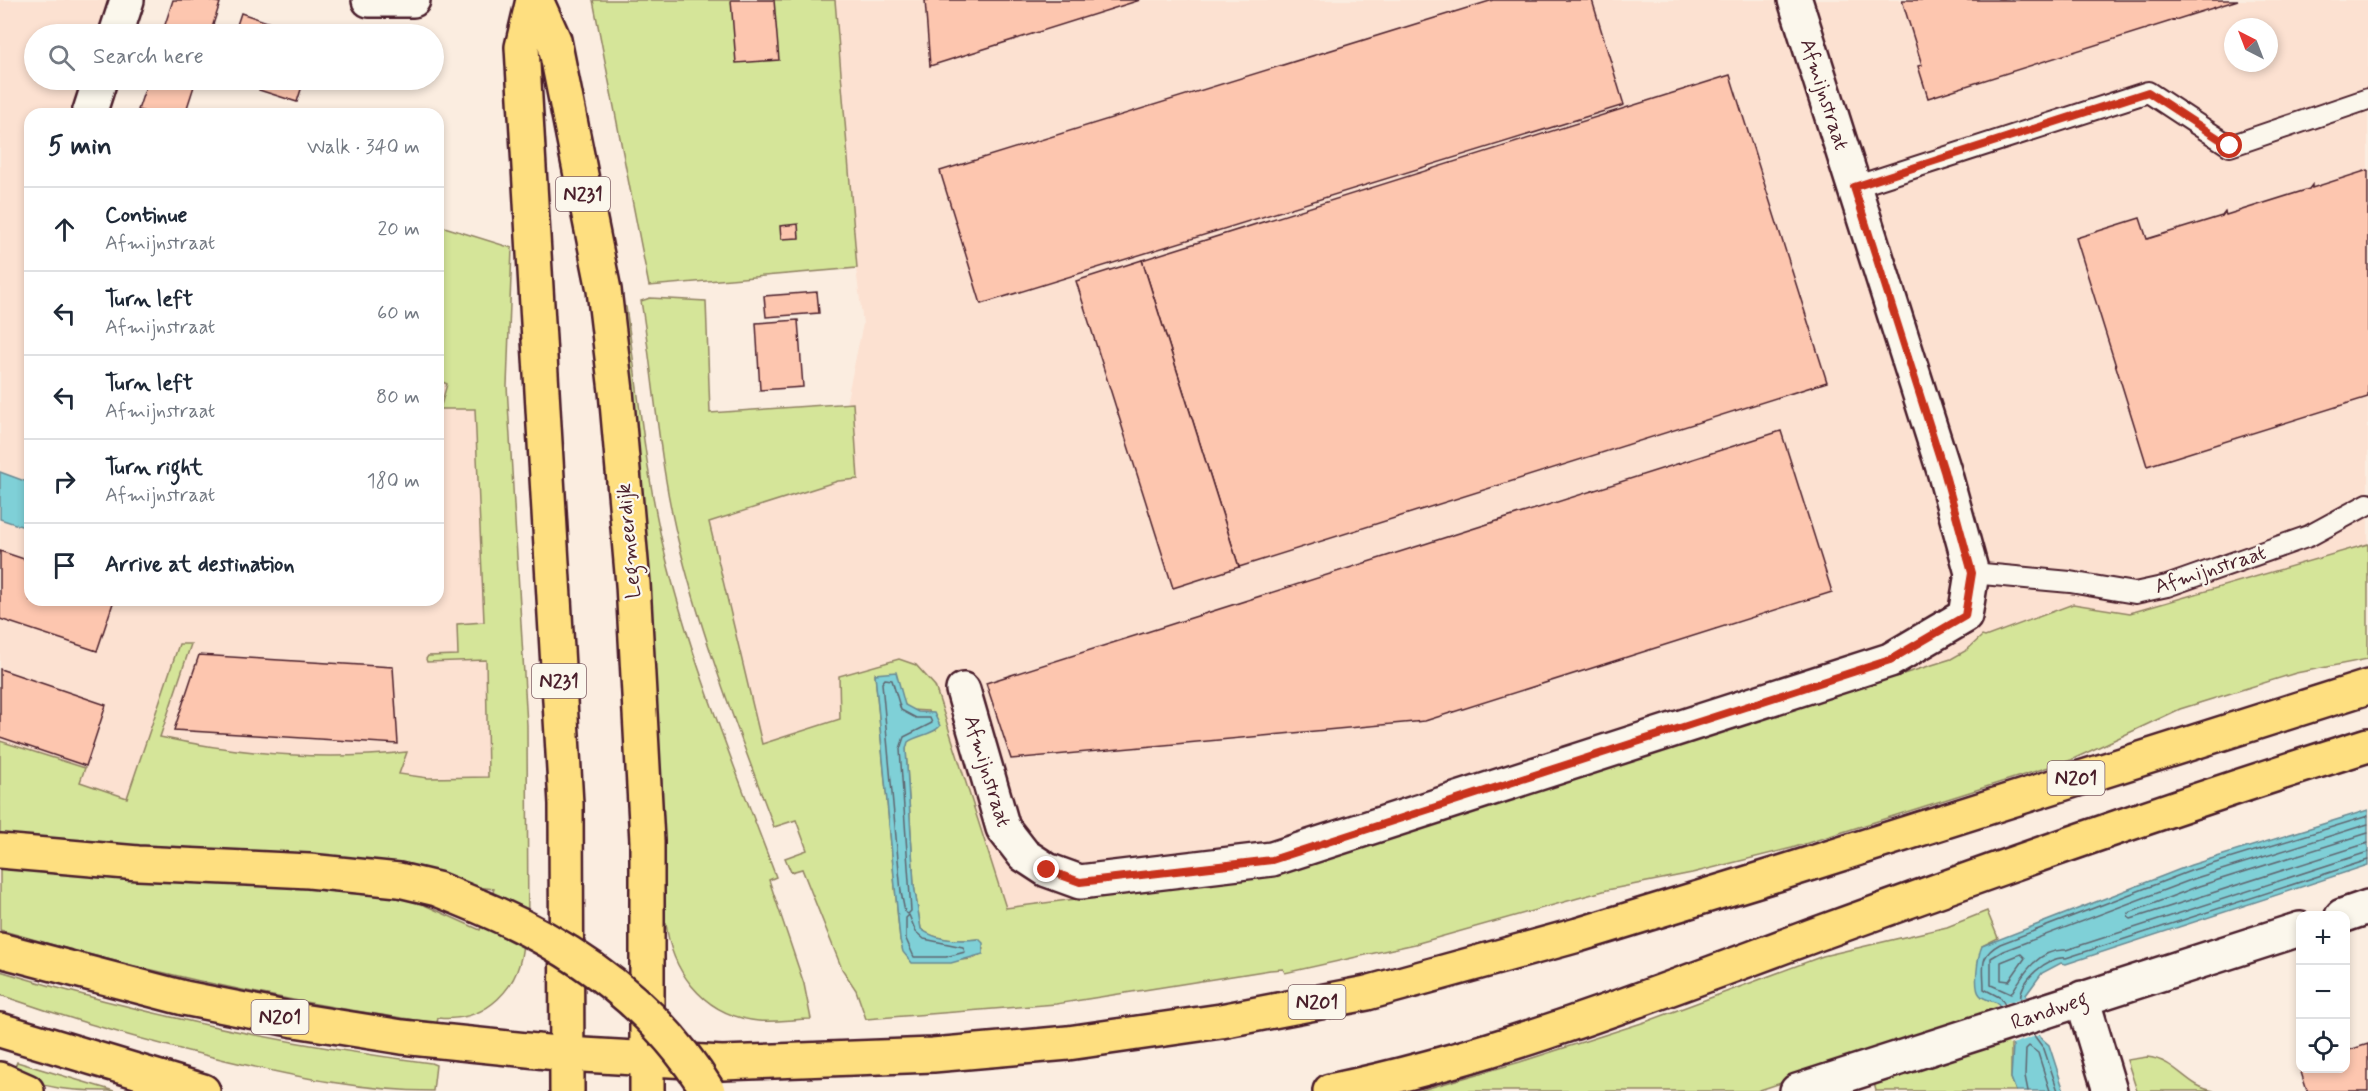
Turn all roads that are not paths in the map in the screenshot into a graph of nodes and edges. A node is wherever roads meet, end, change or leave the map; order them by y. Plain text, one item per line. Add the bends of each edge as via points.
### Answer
1 (128, 0) edge
2 (369, 0) edge
3 (412, 0) edge
4 (535, 0) edge
5 (1795, 0) edge
6 (120, 24) edge
7 (96, 90) edge
8 (2368, 99) edge
9 (90, 108) edge
10 (1854, 187) junction
11 (2368, 504) edge
12 (1972, 573) junction
13 (2368, 687) edge
14 (963, 690) dead end
15 (2368, 745) edge
16 (0, 851) edge
17 (2368, 907) edge
18 (2350, 913) edge
19 (2296, 930) edge
20 (0, 950) edge
21 (2069, 1003) junction
22 (0, 1030) edge
23 (566, 1054) junction
24 (647, 1075) edge
25 (0, 1079) edge
26 (1839, 1085) edge
27 (27, 1091) edge
28 (203, 1091) edge
29 (567, 1091) edge
30 (708, 1091) edge
31 (1330, 1091) edge
32 (1797, 1091) edge
33 (2110, 1091) edge

1 - 6 street
2 - 3 street
4 - 23 main road, Legmeerdijk / N231 via 522,47 566,804
4 - 24 main road, Legmeerdijk / N231 via 554,40 604,290 616,391 633,584 647,841
5 - 10 street, Afmijnstraat
7 - 9 street
8 - 10 lane via 2230,146 2148,92
10 - 12 street, Afmijnstraat via 1944,471
11 - 12 lane, Afmijnstraat via 2309,536 2167,586 2135,593 2070,582
12 - 14 street, Afmijnstraat via 1965,616 1890,660 1272,860 1080,882 1047,870 1024,855 1003,828
13 - 24 main road, N201 via 1773,876 1367,993 1221,1021 998,1051 722,1063
15 - 31 main road via 2027,858 1609,1011 1396,1078
16 - 30 main road, bridge via 138,863 309,871 399,880 437,889 548,939 597,971 656,1023
17 - 18 street
19 - 21 street, Randweg
20 - 23 main road, N201 via 184,998 295,1020 402,1037
21 - 26 street, Randweg
21 - 33 street
22 - 28 main road
23 - 24 main road, N201
23 - 29 main road, Legmeerdijk / N231
25 - 27 main road
26 - 32 street, Randweg

